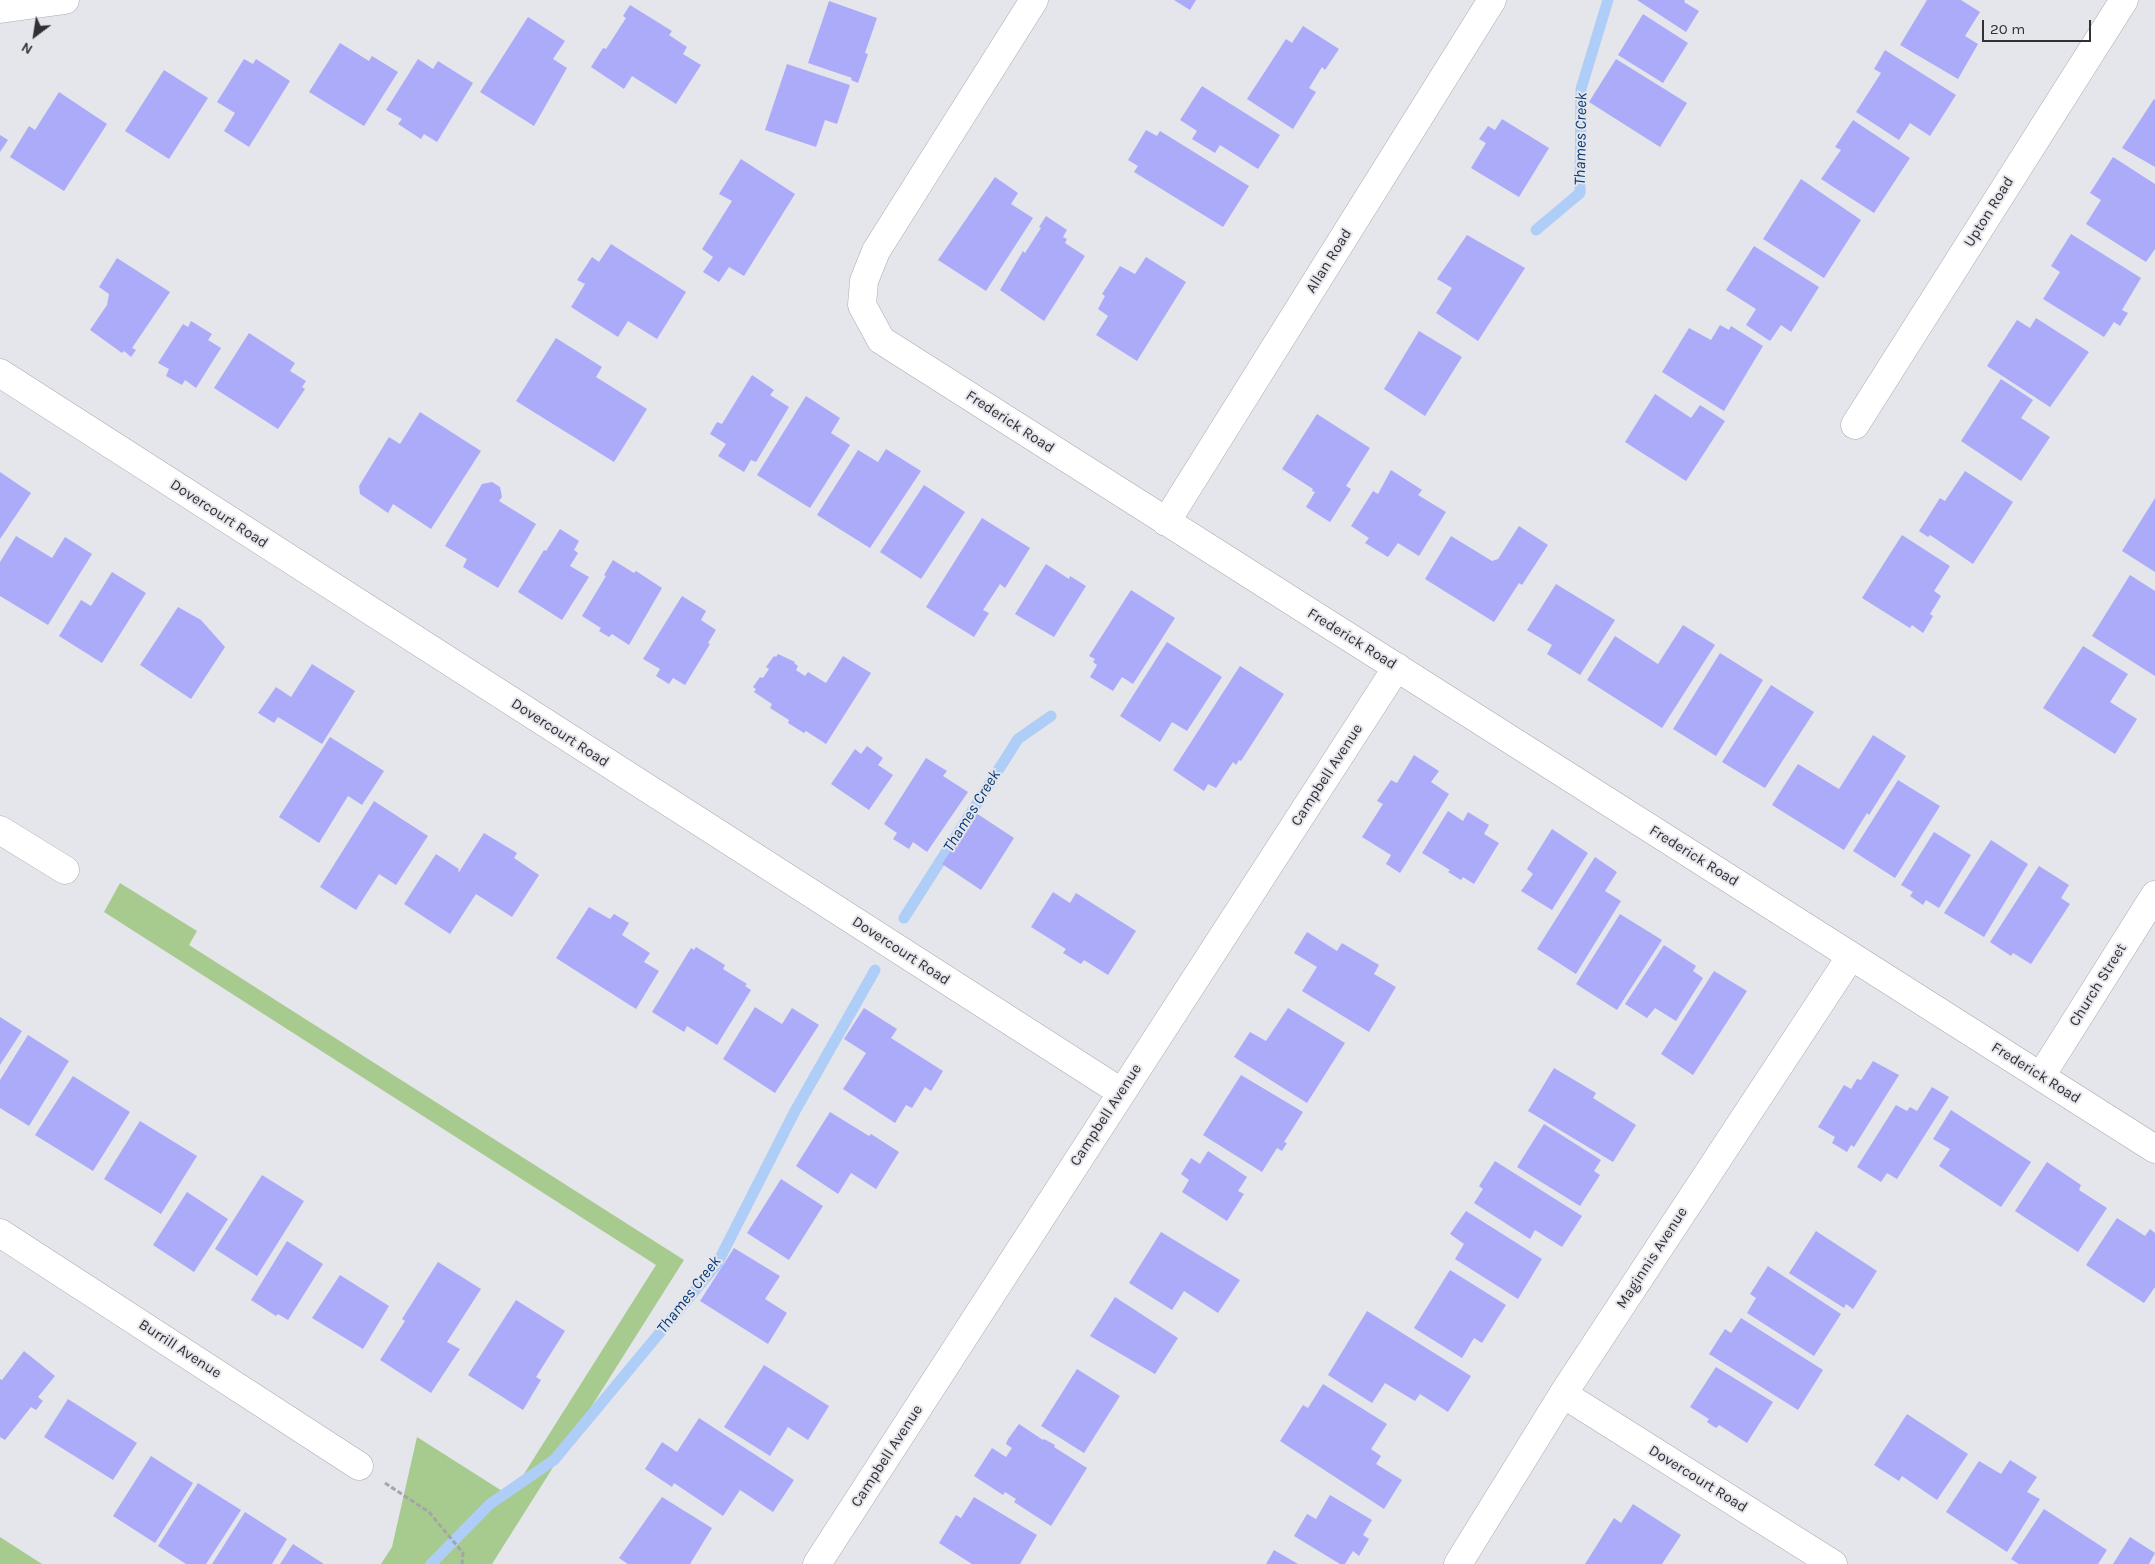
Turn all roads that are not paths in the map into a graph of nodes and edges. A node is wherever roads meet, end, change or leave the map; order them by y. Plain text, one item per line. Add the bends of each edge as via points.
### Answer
1 (65, 0) edge
2 (1034, 0) edge
3 (1492, 0) edge
4 (2124, 0) edge
5 (0, 9) edge
6 (0, 374) edge
7 (1854, 425) dead end
8 (1166, 522) junction
9 (1397, 667) junction
10 (0, 830) edge
11 (65, 870) dead end
12 (2155, 894) edge
13 (1851, 956) junction
14 (2041, 1076) junction
15 (1121, 1092) junction
16 (2155, 1149) edge
17 (0, 1234) edge
18 (1563, 1394) junction
19 (359, 1466) road end
20 (817, 1564) edge
21 (1458, 1564) edge
22 (1833, 1564) edge

1 - 5 street
2 - 8 street, Frederick Road via 876,252 864,281 862,305 881,340
3 - 8 street, Allan Road
4 - 7 street, Upton Road
6 - 15 street, Dovercourt Road
8 - 9 street, Frederick Road
9 - 13 street, Frederick Road
9 - 15 street, Campbell Avenue
10 - 11 street
12 - 14 street, Church Street
13 - 14 street, Frederick Road
13 - 18 street, Maginnis Avenue
14 - 16 street, Frederick Road
15 - 20 street, Campbell Avenue
17 - 19 street, Burrill Avenue
18 - 21 street, Maginnis Avenue
18 - 22 street, Dovercourt Road

